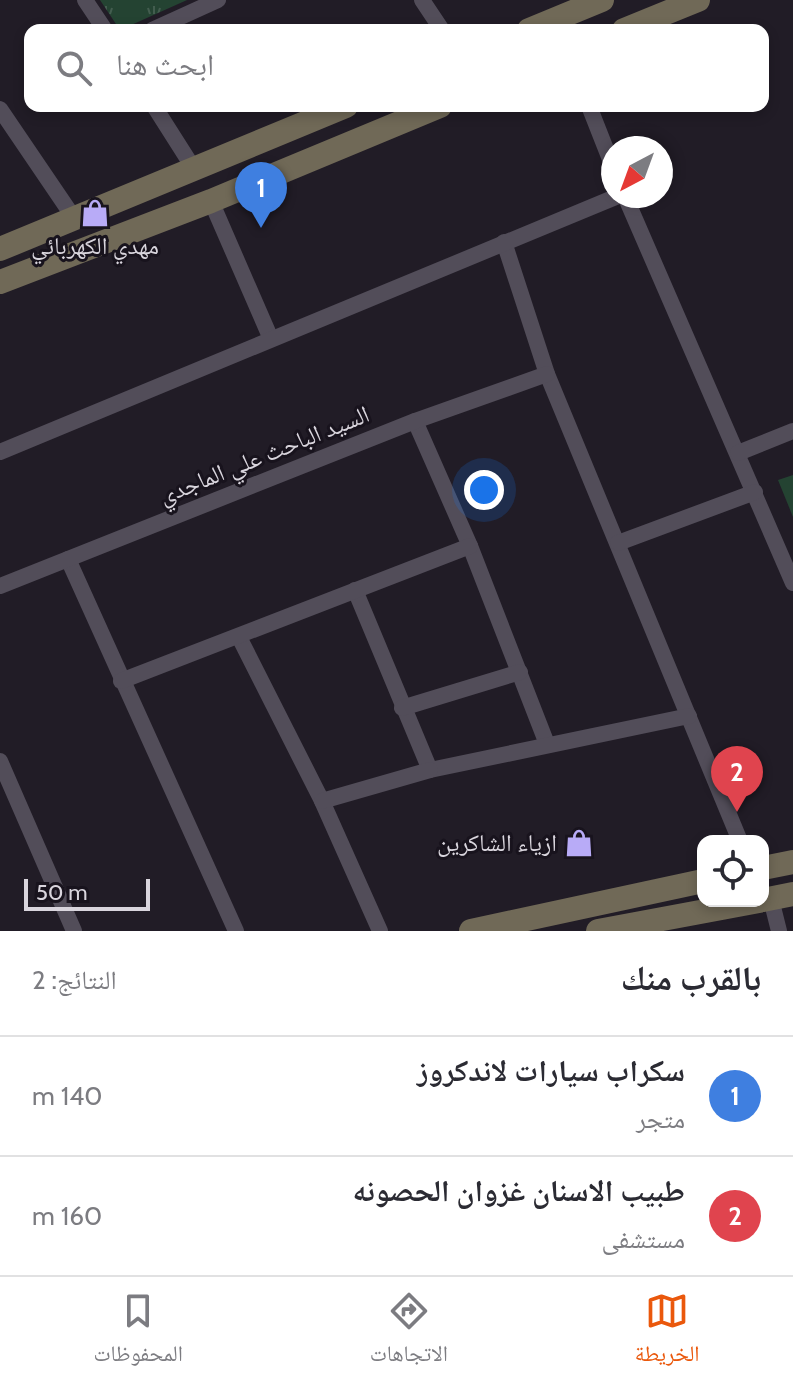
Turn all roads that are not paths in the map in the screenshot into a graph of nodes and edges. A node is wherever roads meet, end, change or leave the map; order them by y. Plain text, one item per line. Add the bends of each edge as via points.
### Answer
1 (85, 0) edge
2 (218, 0) edge
3 (422, 0) edge
4 (602, 0) edge
5 (698, 0) edge
6 (572, 6) edge
7 (101, 24) edge
8 (165, 24) edge
9 (438, 24) edge
10 (540, 24) edge
11 (639, 24) edge
12 (0, 109) edge
13 (158, 112) edge
14 (332, 112) edge
15 (426, 112) edge
16 (591, 112) edge
17 (601, 136) edge
18 (194, 169) junction
19 (211, 201) junction
20 (601, 203) edge
21 (630, 208) edge
22 (74, 218) junction
23 (504, 242) junction
24 (0, 249) edge
25 (0, 282) edge
26 (271, 339) junction
27 (547, 374) junction
28 (415, 421) junction
29 (793, 431) edge
30 (0, 452) edge
31 (738, 453) junction
32 (755, 492) junction
33 (618, 543) junction
34 (470, 546) junction
35 (68, 559) junction
36 (793, 583) edge
37 (0, 586) edge
38 (355, 590) junction
39 (239, 637) junction
40 (520, 672) junction
41 (121, 681) junction
42 (402, 708) junction
43 (689, 716) junction
44 (547, 744) junction
45 (0, 761) edge
46 (430, 770) junction
47 (322, 801) junction
48 (738, 835) edge
49 (793, 862) edge
50 (769, 867) edge
51 (697, 882) edge
52 (772, 898) edge
53 (74, 931) edge
54 (236, 931) edge
55 (380, 931) edge
56 (471, 931) edge
57 (598, 931) edge
58 (779, 931) edge

1 - 7 street
2 - 8 street
3 - 9 street
4 - 6 street
5 - 11 street
6 - 10 street
12 - 22 street
13 - 18 street
14 - 18 street
15 - 19 street
16 - 17 street
18 - 22 street
19 - 25 street
19 - 26 street
20 - 23 street
21 - 31 street
22 - 24 street
23 - 26 street
23 - 27 street
26 - 30 street
27 - 28 street, السيد الباحث علي الماجدي
27 - 33 street
28 - 34 street
28 - 35 street, السيد الباحث علي الماجدي
29 - 31 street
31 - 32 street
32 - 33 street
32 - 36 street
33 - 43 street
34 - 38 street
34 - 40 street
35 - 37 street, السيد الباحث علي الماجدي
35 - 41 street
38 - 39 street
38 - 42 street
39 - 41 street
39 - 47 street
40 - 42 street
40 - 44 street
41 - 54 street
42 - 46 street
43 - 44 street
43 - 48 street
44 - 46 street
45 - 53 street
46 - 47 street
47 - 55 street
49 - 50 street
51 - 56 street
52 - 57 street
52 - 58 street

